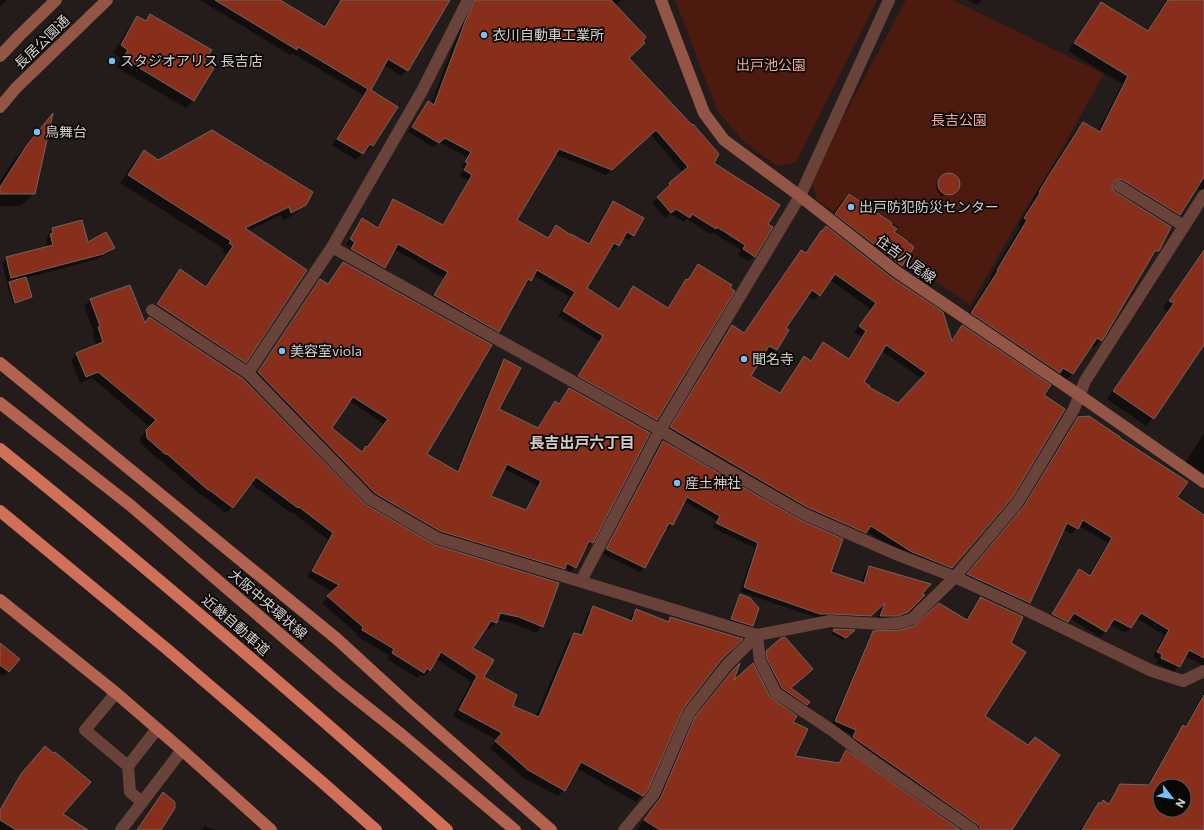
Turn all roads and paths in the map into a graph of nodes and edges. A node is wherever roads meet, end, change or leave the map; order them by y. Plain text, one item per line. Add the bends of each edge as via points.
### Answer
1 (56, 0) edge
2 (107, 0) edge
3 (468, 0) edge
4 (661, 0) edge
5 (889, 0) edge
6 (0, 56) edge
7 (0, 107) edge
8 (1119, 186) dead end
9 (800, 196) junction
10 (1204, 196) edge
11 (1184, 226) junction
12 (332, 247) junction
13 (152, 310) dead end
14 (0, 363) edge
15 (248, 373) junction
16 (1079, 395) junction
17 (0, 403) edge
18 (660, 430) junction
19 (0, 449) edge
20 (1204, 482) edge
21 (0, 511) edge
22 (955, 577) junction
23 (581, 581) junction
24 (0, 600) edge
25 (757, 635) junction
26 (1204, 672) edge
27 (116, 693) junction
28 (158, 729) junction
29 (182, 750) junction
30 (128, 766) junction
31 (142, 802) junction
32 (121, 830) edge
33 (271, 830) edge
34 (376, 830) edge
35 (447, 830) edge
36 (514, 830) edge
37 (551, 830) edge
38 (624, 830) edge
39 (973, 830) edge

1 - 6 main road, 長居公園通
2 - 7 main road, 長居公園通 via 16,88
3 - 12 street via 422,91
4 - 9 main road, 住吉八尾線 via 704,113 724,140
5 - 9 street
8 - 11 street
9 - 16 main road, 住吉八尾線 via 897,272
9 - 18 street
10 - 11 street
11 - 16 street via 1085,381
12 - 15 street
12 - 18 street
13 - 15 street
14 - 37 main road via 337,639
15 - 23 street via 370,499 437,538
16 - 20 main road, 住吉八尾線
16 - 22 street via 1074,409 1018,502
17 - 36 main road, 大阪中央環状線 via 130,506
18 - 22 street via 804,514
18 - 23 street
19 - 35 highway, 近畿自動車道 via 203,617
21 - 34 highway via 168,650
22 - 25 street via 912,619 899,623 830,621
22 - 26 street via 1152,670 1183,680
23 - 25 street
24 - 27 main road
25 - 38 street via 727,665 689,713 654,794
25 - 39 street via 760,662 776,693 833,730 863,754
27 - 28 main road
27 - 30 street via 85,730
28 - 29 main road
28 - 30 street
29 - 31 street
29 - 33 main road
30 - 31 street via 130,792
31 - 32 street

